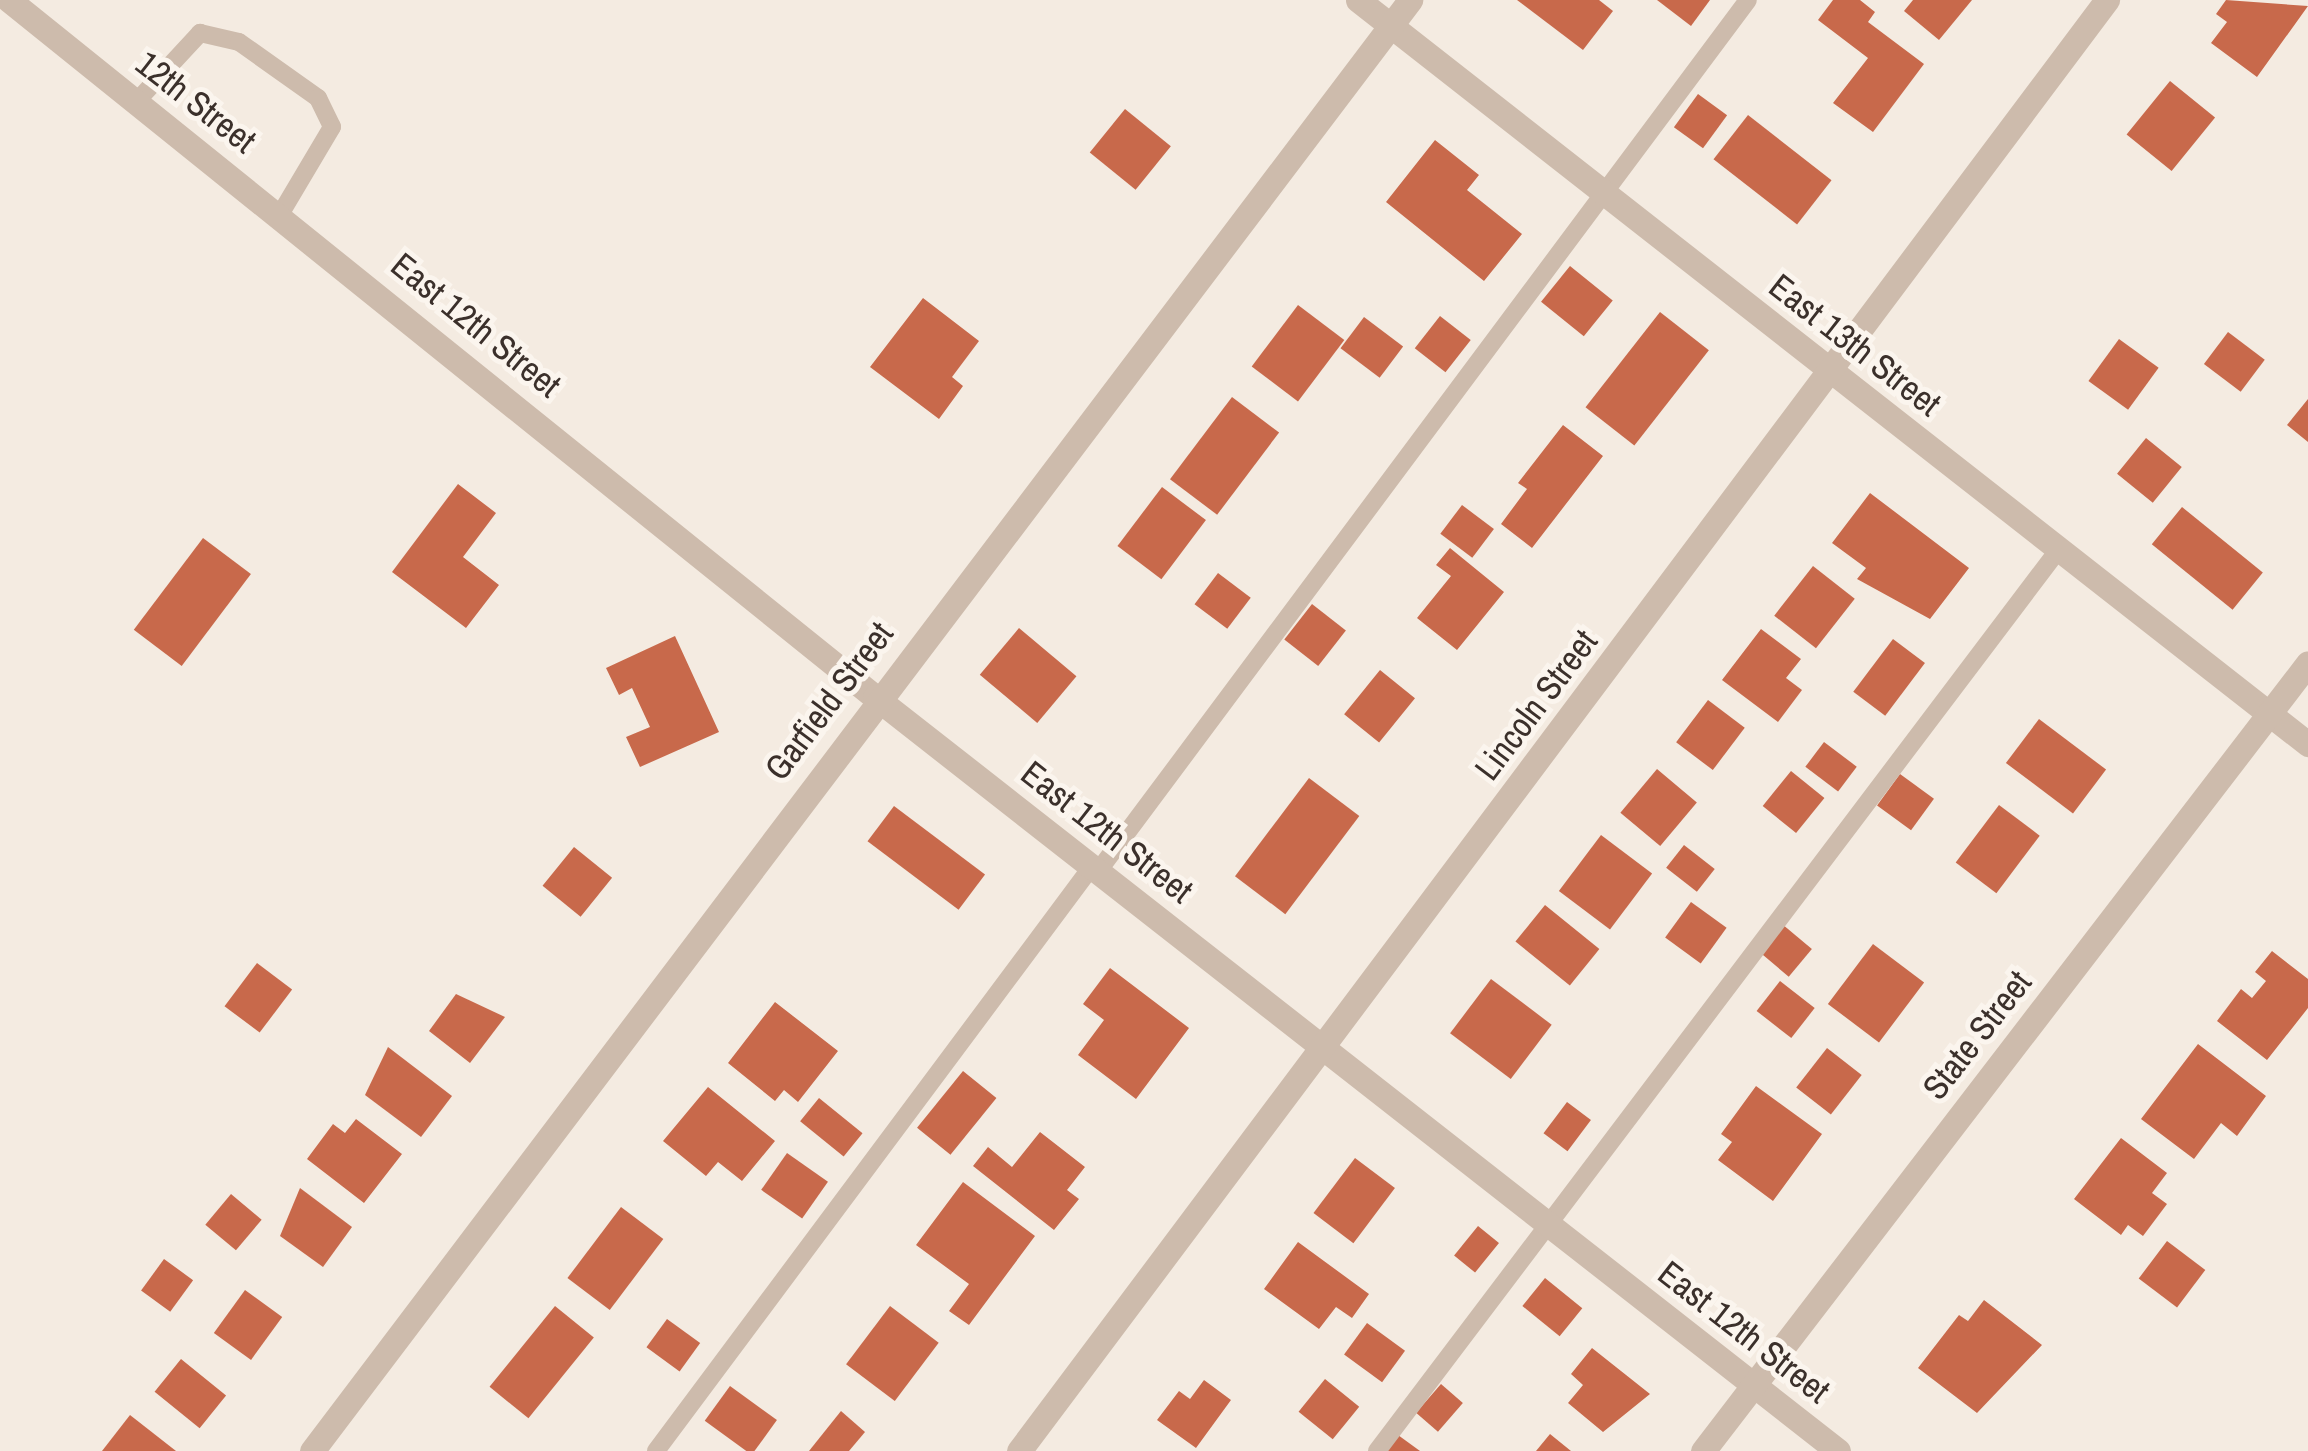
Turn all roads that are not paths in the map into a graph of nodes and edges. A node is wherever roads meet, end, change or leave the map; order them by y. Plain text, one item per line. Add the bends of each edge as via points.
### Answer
1 (8, 0) edge
2 (1358, 0) edge
3 (1410, 0) edge
4 (1748, 0) edge
5 (2107, 0) edge
6 (1391, 26) junction
7 (137, 100) junction
8 (1605, 194) junction
9 (281, 213) junction
10 (340, 259) joint
11 (1830, 370) junction
12 (2059, 549) junction
13 (2308, 663) edge
14 (875, 697) junction
15 (2269, 714) junction
16 (2308, 744) edge
17 (1096, 868) junction
18 (1326, 1046) junction
19 (1552, 1224) junction
20 (1753, 1384) junction
21 (312, 1451) edge
22 (656, 1451) edge
23 (1019, 1451) edge
24 (1377, 1451) edge
25 (1703, 1451) edge
26 (1838, 1451) edge

1 - 7 street, 12th Street
2 - 6 street, East 13th Street
3 - 6 street, Garfield Street
4 - 8 lane
5 - 11 street, Lincoln Street
6 - 8 street, East 13th Street
6 - 14 street, Garfield Street
7 - 9 street, 12th Street
7 - 9 lane via 200,32 239,42 318,98 332,127
8 - 11 street, East 13th Street
8 - 17 lane
9 - 10 street, 12th Street
10 - 14 street, East 12th Street
11 - 12 street, East 13th Street
11 - 18 street, Lincoln Street
12 - 15 street, East 13th Street
12 - 19 lane
13 - 15 street, State Street
14 - 17 street, East 12th Street
14 - 21 street, Garfield Street
15 - 16 street, East 13th Street
15 - 20 street, State Street
17 - 18 street, East 12th Street
17 - 22 lane
18 - 19 street, East 12th Street
18 - 23 street, Lincoln Street
19 - 20 street, East 12th Street
19 - 24 lane
20 - 25 street, State Street
20 - 26 street, East 12th Street

